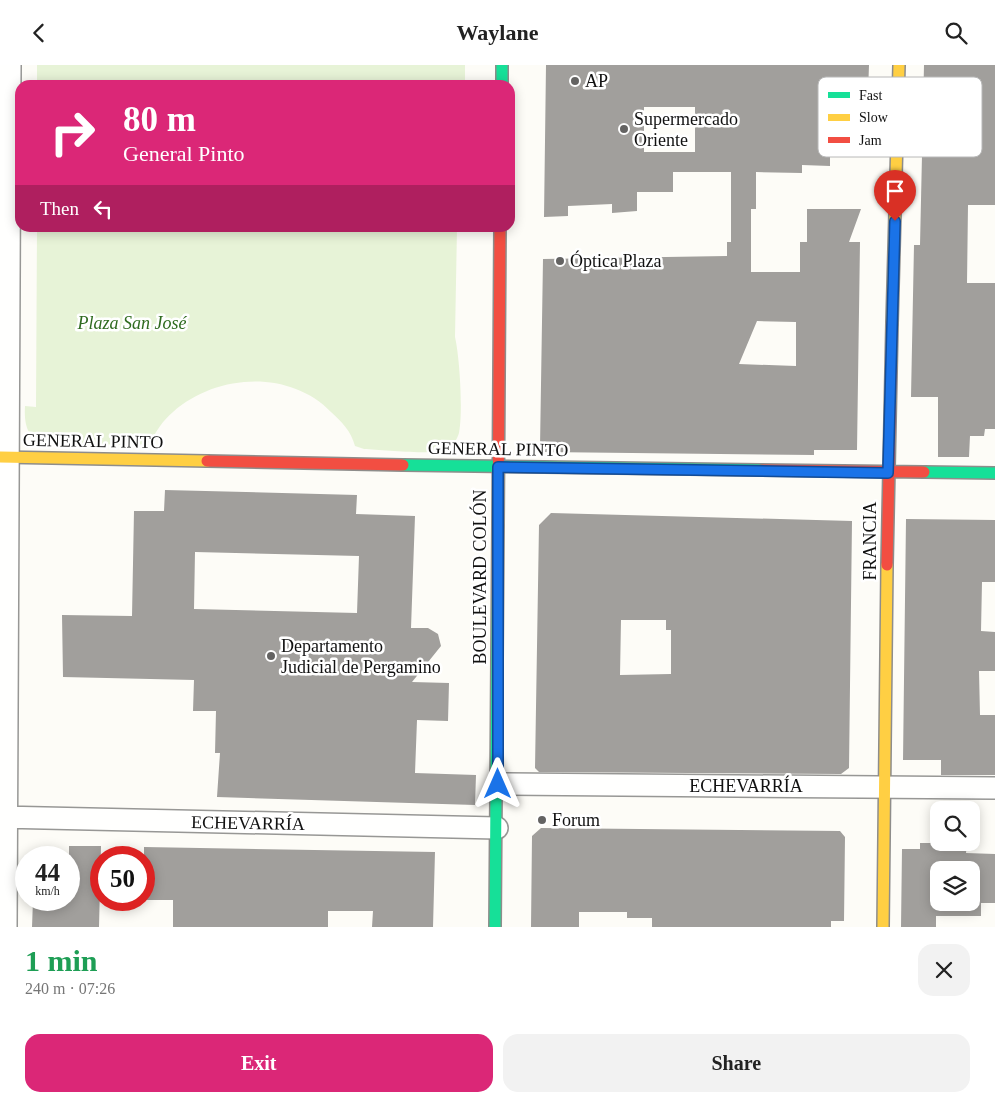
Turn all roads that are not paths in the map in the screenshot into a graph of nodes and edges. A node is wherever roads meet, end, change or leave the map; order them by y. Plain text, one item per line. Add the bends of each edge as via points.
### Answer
1 (10, 65) edge
2 (502, 65) edge
3 (502, 80) edge
4 (897, 157) edge
5 (500, 232) edge
6 (3, 457) edge
7 (498, 467) junction
8 (888, 473) junction
9 (995, 473) edge
10 (498, 784) junction
11 (885, 787) junction
12 (995, 789) edge
13 (4, 817) edge
14 (497, 828) junction
15 (6, 927) edge
16 (495, 927) edge
17 (883, 927) edge

1 - 6 street
2 - 3 street
4 - 8 street, FRANCIA
5 - 7 street, BOULEVARD COLÓN
6 - 7 street, GENERAL PINTO
6 - 13 street
7 - 8 street, GENERAL PINTO
7 - 10 street, BOULEVARD COLÓN
8 - 9 street, GENERAL PINTO
8 - 11 street, FRANCIA
10 - 11 street, ECHEVARRÍA
10 - 14 street, BOULEVARD COLÓN
11 - 12 street, ECHEVARRÍA
11 - 17 street, FRANCIA
13 - 14 street, ECHEVARRÍA
13 - 15 street
14 - 16 street, BOULEVARD COLÓN

